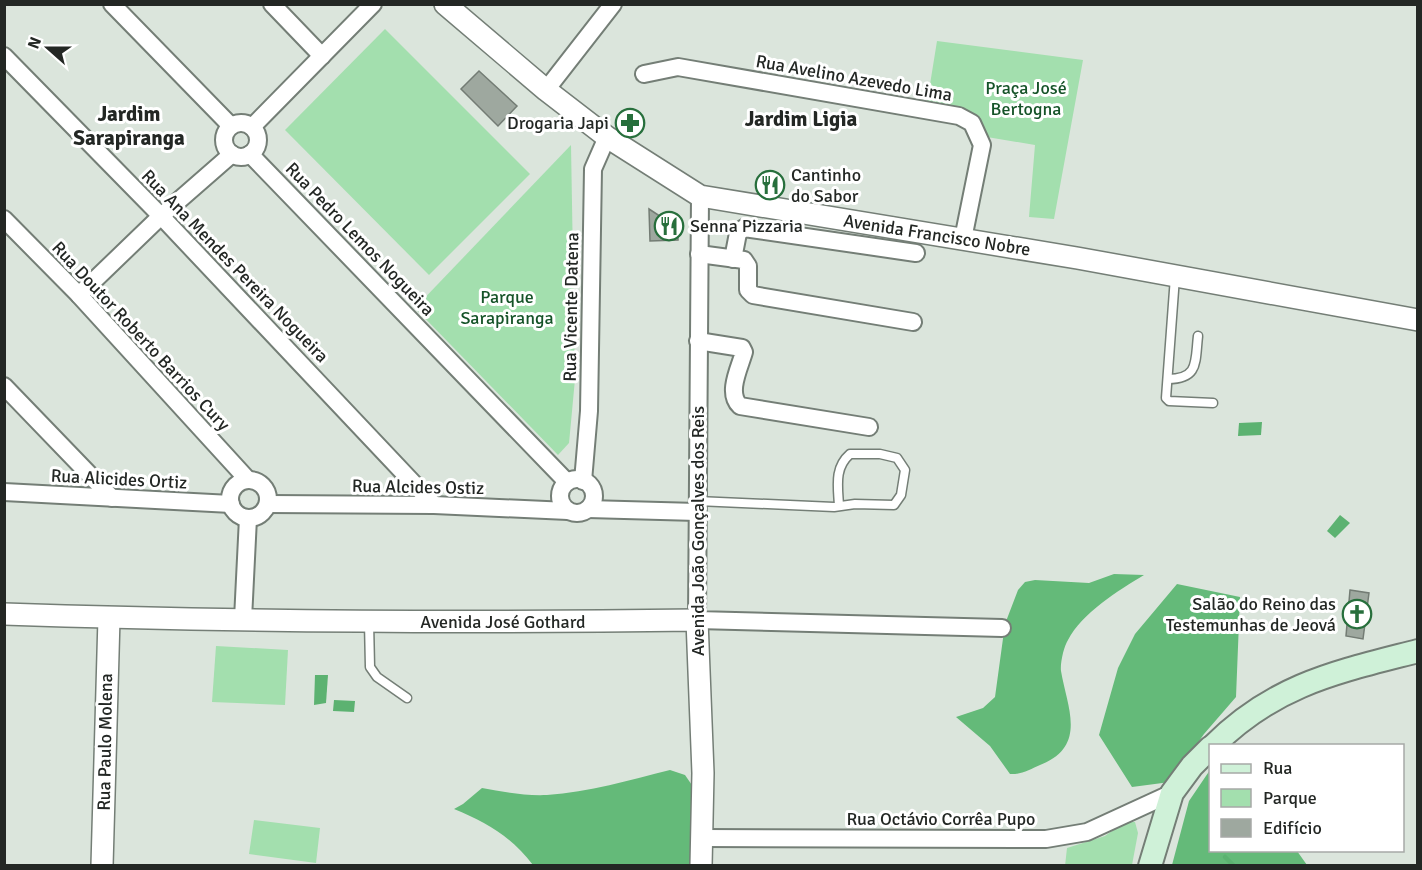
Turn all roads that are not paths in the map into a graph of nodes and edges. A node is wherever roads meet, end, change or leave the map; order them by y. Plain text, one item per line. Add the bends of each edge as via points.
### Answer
1 (112, 4) edge
2 (272, 4) edge
3 (373, 4) edge
4 (445, 4) edge
5 (613, 4) edge
6 (4, 56) edge
7 (321, 56) junction
8 (644, 74) dead end
9 (546, 90) junction
10 (231, 126) junction
11 (252, 127) junction
12 (607, 137) junction
13 (232, 154) junction
14 (250, 154) junction
15 (700, 196) junction
16 (161, 216) junction
17 (4, 219) edge
18 (963, 239) junction
19 (699, 254) junction
20 (916, 254) dead end
21 (733, 259) junction
22 (1175, 277) junction
23 (79, 295) junction
24 (1418, 320) edge
25 (913, 322) dead end
26 (1198, 336) dead end
27 (698, 341) junction
28 (1167, 379) junction
29 (4, 386) edge
30 (1213, 403) dead end
31 (869, 426) dead end
32 (248, 480) junction
33 (575, 481) junction
34 (4, 492) edge
35 (112, 498) junction
36 (231, 504) junction
37 (268, 504) junction
38 (434, 505) junction
39 (839, 506) junction
40 (697, 507) junction
41 (588, 509) junction
42 (568, 511) junction
43 (248, 518) junction
44 (4, 614) edge
45 (109, 618) junction
46 (243, 619) junction
47 (697, 620) junction
48 (369, 622) junction
49 (1002, 628) dead end
50 (1418, 651) edge
51 (407, 698) dead end
52 (1215, 744) edge
53 (1209, 750) edge
54 (1172, 793) junction
55 (702, 838) junction
56 (102, 866) edge
57 (701, 866) edge
58 (1150, 866) edge

1 - 10 street
2 - 7 street
3 - 7 street
4 - 9 street, Avenida Francisco Nobre
5 - 9 street
6 - 16 street, Rua Ana Mendes Pereira Nogueira
7 - 11 street
8 - 18 street, Rua Avelino Azevedo Lima via 678,67 959,116 972,123 982,145
9 - 12 street, Avenida Francisco Nobre
10 - 11 street via 242,123
10 - 13 street via 224,140
11 - 14 street via 258,142
12 - 15 street, Avenida Francisco Nobre
12 - 33 street, Rua Vicente Datena via 593,169 589,411
13 - 14 street
13 - 16 street
14 - 33 street, Rua Pedro Lemos Nogueira
15 - 18 street, Avenida Francisco Nobre
15 - 19 street, Avenida João Gonçalves dos Reis
16 - 23 street
16 - 38 street, Rua Ana Mendes Pereira Nogueira
17 - 23 street, Rua Doutor Roberto Barrios Cury
18 - 22 street, Avenida Francisco Nobre
19 - 21 street
19 - 27 street, Avenida João Gonçalves dos Reis
20 - 21 street via 744,228 738,233
21 - 25 street via 744,260 748,266 748,290 753,295
22 - 24 street, Avenida Francisco Nobre
22 - 28 lane
23 - 32 street, Rua Doutor Roberto Barrios Cury
26 - 28 lane via 1194,366 1189,374 1185,378
27 - 31 street via 742,348 733,393 740,406
27 - 40 street, Avenida João Gonçalves dos Reis
28 - 30 lane via 1169,401
29 - 35 street
32 - 36 street via 236,485
32 - 37 street via 264,486
33 - 41 street via 592,488
33 - 42 street via 560,491 563,507
34 - 35 street, Rua Alicides Ortiz
35 - 36 street, Rua Alicides Ortiz
36 - 43 street via 237,514
37 - 38 street, Rua Alcides Ostiz
37 - 43 street via 261,514
38 - 42 street, Rua Alcides Ostiz
39 - 39 lane via 894,505 902,495 905,470 897,458 850,454 838,471
39 - 40 lane
40 - 41 street
40 - 47 street, Avenida João Gonçalves dos Reis
41 - 42 street
43 - 46 street
44 - 45 street, Avenida José Gothard
45 - 46 street, Avenida José Gothard
45 - 56 street, Rua Paulo Molena
46 - 48 street, Avenida José Gothard
47 - 48 street, Avenida José Gothard
47 - 49 street, Avenida José Gothard
47 - 55 street, Avenida João Gonçalves dos Reis
48 - 51 lane via 370,667 377,677
50 - 52 main road via 1326,675 1289,690 1251,713
53 - 54 main road
54 - 55 street, Rua Octávio Corrêa Pupo via 1087,832 1046,839
54 - 58 main road
55 - 57 street, Avenida João Gonçalves dos Reis

